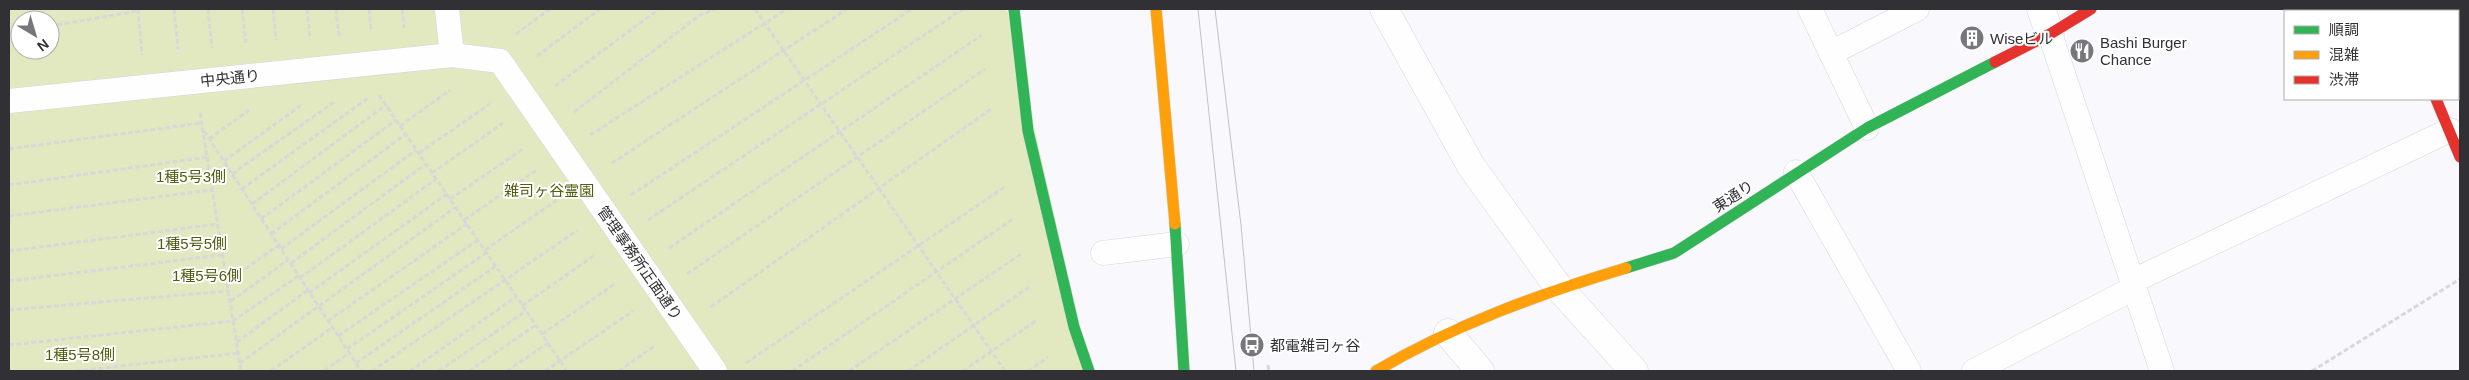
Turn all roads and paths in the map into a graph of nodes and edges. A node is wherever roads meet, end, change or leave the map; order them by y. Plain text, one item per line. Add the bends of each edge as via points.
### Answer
1 (174, 9) edge
2 (208, 9) edge
3 (447, 9) edge
4 (600, 9) edge
5 (659, 9) edge
6 (715, 9) edge
7 (755, 9) edge
8 (787, 9) edge
9 (848, 9) edge
10 (912, 9) edge
11 (964, 9) edge
12 (1014, 9) edge
13 (1156, 9) edge
14 (1384, 9) edge
15 (1810, 9) edge
16 (1917, 9) edge
17 (2041, 9) edge
18 (2091, 9) edge
19 (138, 10) edge
20 (765, 23) junction
21 (60, 24) edge
22 (985, 33) dead end
23 (2050, 34) junction
24 (784, 50) junction
25 (1831, 53) junction
26 (452, 55) junction
27 (491, 60) junction
28 (992, 64) dead end
29 (358, 65) junction
30 (514, 80) junction
31 (804, 80) junction
32 (197, 82) junction
33 (1022, 86) junction
34 (144, 87) junction
35 (377, 92) junction
36 (311, 99) dead end
37 (336, 100) dead end
38 (2436, 100) edge
39 (9, 101) edge
40 (530, 104) junction
41 (821, 104) junction
42 (386, 105) junction
43 (396, 120) junction
44 (202, 123) junction
45 (400, 126) junction
46 (1867, 128) junction
47 (203, 130) junction
48 (2450, 130) junction
49 (549, 131) junction
50 (840, 131) junction
51 (406, 134) junction
52 (9, 149) edge
53 (418, 152) junction
54 (564, 152) junction
55 (208, 157) junction
56 (857, 157) junction
57 (2460, 158) edge
58 (224, 161) junction
59 (426, 164) junction
60 (1796, 172) junction
61 (432, 173) junction
62 (232, 174) junction
63 (436, 179) junction
64 (584, 182) junction
65 (1011, 182) dead end
66 (9, 185) edge
67 (879, 188) junction
68 (212, 190) junction
69 (242, 190) junction
70 (447, 194) junction
71 (450, 199) junction
72 (252, 204) junction
73 (456, 208) junction
74 (605, 212) junction
75 (1021, 214) dead end
76 (9, 216) edge
77 (261, 219) junction
78 (466, 222) junction
79 (218, 224) junction
80 (271, 234) junction
81 (622, 237) junction
82 (478, 240) junction
83 (1177, 244) junction
84 (918, 246) junction
85 (280, 247) junction
86 (1028, 250) dead end
87 (9, 251) edge
88 (486, 251) junction
89 (1103, 253) dead end
90 (222, 256) junction
91 (290, 262) junction
92 (496, 266) junction
93 (642, 266) junction
94 (937, 272) junction
95 (299, 277) junction
96 (504, 279) junction
97 (2460, 279) edge
98 (9, 281) edge
99 (227, 282) junction
100 (2133, 284) junction
101 (1030, 286) dead end
102 (1559, 288) junction
103 (229, 291) junction
104 (309, 291) junction
105 (660, 292) junction
106 (516, 297) junction
107 (956, 299) junction
108 (231, 301) junction
109 (319, 306) junction
110 (522, 306) junction
111 (9, 310) edge
112 (526, 311) junction
113 (1038, 319) dead end
114 (234, 320) junction
115 (328, 321) junction
116 (536, 325) junction
117 (974, 325) junction
118 (684, 326) junction
119 (333, 328) junction
120 (1448, 333) junction
121 (542, 334) junction
122 (338, 336) junction
123 (237, 342) junction
124 (548, 343) junction
125 (9, 345) edge
126 (347, 349) junction
127 (992, 351) junction
128 (239, 353) junction
129 (350, 353) junction
130 (560, 361) junction
131 (240, 363) junction
132 (356, 363) junction
133 (1268, 365) dead end
134 (742, 366) dead end
135 (76, 371) edge
136 (241, 371) edge
137 (271, 371) edge
138 (324, 371) edge
139 (361, 371) edge
140 (372, 371) edge
141 (410, 371) edge
142 (439, 371) edge
143 (469, 371) edge
144 (506, 371) edge
145 (545, 371) edge
146 (567, 371) edge
147 (619, 371) edge
148 (715, 371) edge
149 (792, 371) edge
150 (849, 371) edge
151 (908, 371) edge
152 (963, 371) edge
153 (1006, 371) edge
154 (1089, 371) edge
155 (1184, 371) edge
156 (1269, 371) edge
157 (1376, 371) edge
158 (1480, 371) edge
159 (1634, 371) edge
160 (1909, 371) edge
161 (1974, 371) edge
162 (2162, 371) edge
163 (2312, 371) edge

1 - 32 path
2 - 32 path
3 - 26 lane
4 - 30 path
5 - 40 path
6 - 49 path via 700,15
7 - 20 path
8 - 20 path
9 - 24 path
10 - 31 path
11 - 41 path
12 - 33 street
13 - 83 street
14 - 102 street via 1471,166
15 - 25 lane
16 - 25 lane
17 - 23 street
18 - 23 street, 東通り
19 - 21 path
19 - 34 path
20 - 24 path
20 - 54 path
22 - 50 path
23 - 46 street, 東通り
23 - 100 lane
24 - 31 path
24 - 64 path
25 - 46 lane
26 - 27 lane, 管理事務所正面通り
26 - 29 lane, 中央通り
27 - 30 lane, 管理事務所正面通り via 500,61
27 - 45 path
28 - 56 path
29 - 32 lane, 中央通り
29 - 35 path
30 - 40 lane, 管理事務所正面通り
30 - 53 path
31 - 41 path
31 - 74 path
32 - 34 lane, 中央通り
32 - 44 path
33 - 67 path
33 - 154 street via 1032,150 1074,326
34 - 39 lane, 中央通り
35 - 42 path
35 - 69 path
36 - 58 path
37 - 62 path
38 - 48 street
40 - 49 lane, 管理事務所正面通り
40 - 61 path
41 - 50 path
41 - 81 path
42 - 43 path
42 - 72 path
43 - 45 path
43 - 77 path
44 - 47 path
44 - 52 path
45 - 51 path
46 - 60 street, 東通り
47 - 55 path
47 - 58 path
48 - 57 street
48 - 100 lane
49 - 54 lane, 管理事務所正面通り
49 - 71 path
50 - 56 path
50 - 93 path
51 - 53 path
51 - 80 path
53 - 59 path
53 - 85 path
54 - 64 lane, 管理事務所正面通り
54 - 78 path
55 - 66 path
55 - 68 path
56 - 67 path
56 - 105 path
58 - 62 path
59 - 61 path
59 - 91 path
60 - 102 street, 東通り via 1674,253
60 - 160 lane
61 - 63 path
62 - 69 path
63 - 70 path
63 - 95 path
64 - 74 lane, 管理事務所正面通り
64 - 88 path
65 - 84 path
67 - 84 path
67 - 118 path
68 - 76 path
68 - 79 path
69 - 72 path
70 - 71 path
70 - 104 path
71 - 73 path
72 - 77 path
73 - 78 path
73 - 109 path
74 - 81 lane, 管理事務所正面通り
74 - 96 path
75 - 94 path
77 - 80 path
78 - 82 path
78 - 115 path
79 - 87 path
79 - 90 path
80 - 85 path
81 - 93 lane, 管理事務所正面通り
81 - 110 path
82 - 88 path
82 - 122 path
83 - 89 lane
83 - 155 street
84 - 94 path
84 - 134 path
85 - 91 path
85 - 99 path
86 - 107 path
88 - 92 path
88 - 126 path
90 - 98 path
90 - 99 path
91 - 95 path
91 - 108 path
92 - 96 path
92 - 132 path
93 - 105 lane, 管理事務所正面通り
93 - 121 path
94 - 107 path
94 - 149 path
95 - 104 path
95 - 114 path
96 - 106 path
96 - 140 path
97 - 163 path
99 - 103 path
100 - 161 lane
100 - 162 lane
101 - 117 path
102 - 120 street, 東通り
102 - 159 street
103 - 108 path
103 - 111 path
104 - 109 path
104 - 123 path
105 - 118 lane, 管理事務所正面通り
105 - 130 path
106 - 110 path
106 - 141 path
107 - 117 path
107 - 150 path
108 - 114 path
109 - 115 path
109 - 131 path
110 - 112 path
112 - 116 path
112 - 142 path
113 - 127 path
114 - 123 path
114 - 125 path
115 - 119 path
116 - 121 path
116 - 143 path
117 - 127 path
117 - 151 path
118 - 147 path
118 - 148 lane, 管理事務所正面通り
119 - 122 path
119 - 137 path
120 - 157 street, 東通り
120 - 158 street
121 - 124 path
122 - 126 path
123 - 128 path
124 - 130 path
124 - 144 path
126 - 129 path
127 - 152 path
127 - 153 path
128 - 131 path
128 - 135 path
129 - 132 path
129 - 138 path
130 - 145 path
130 - 146 path
131 - 136 path
132 - 139 path
133 - 156 path

